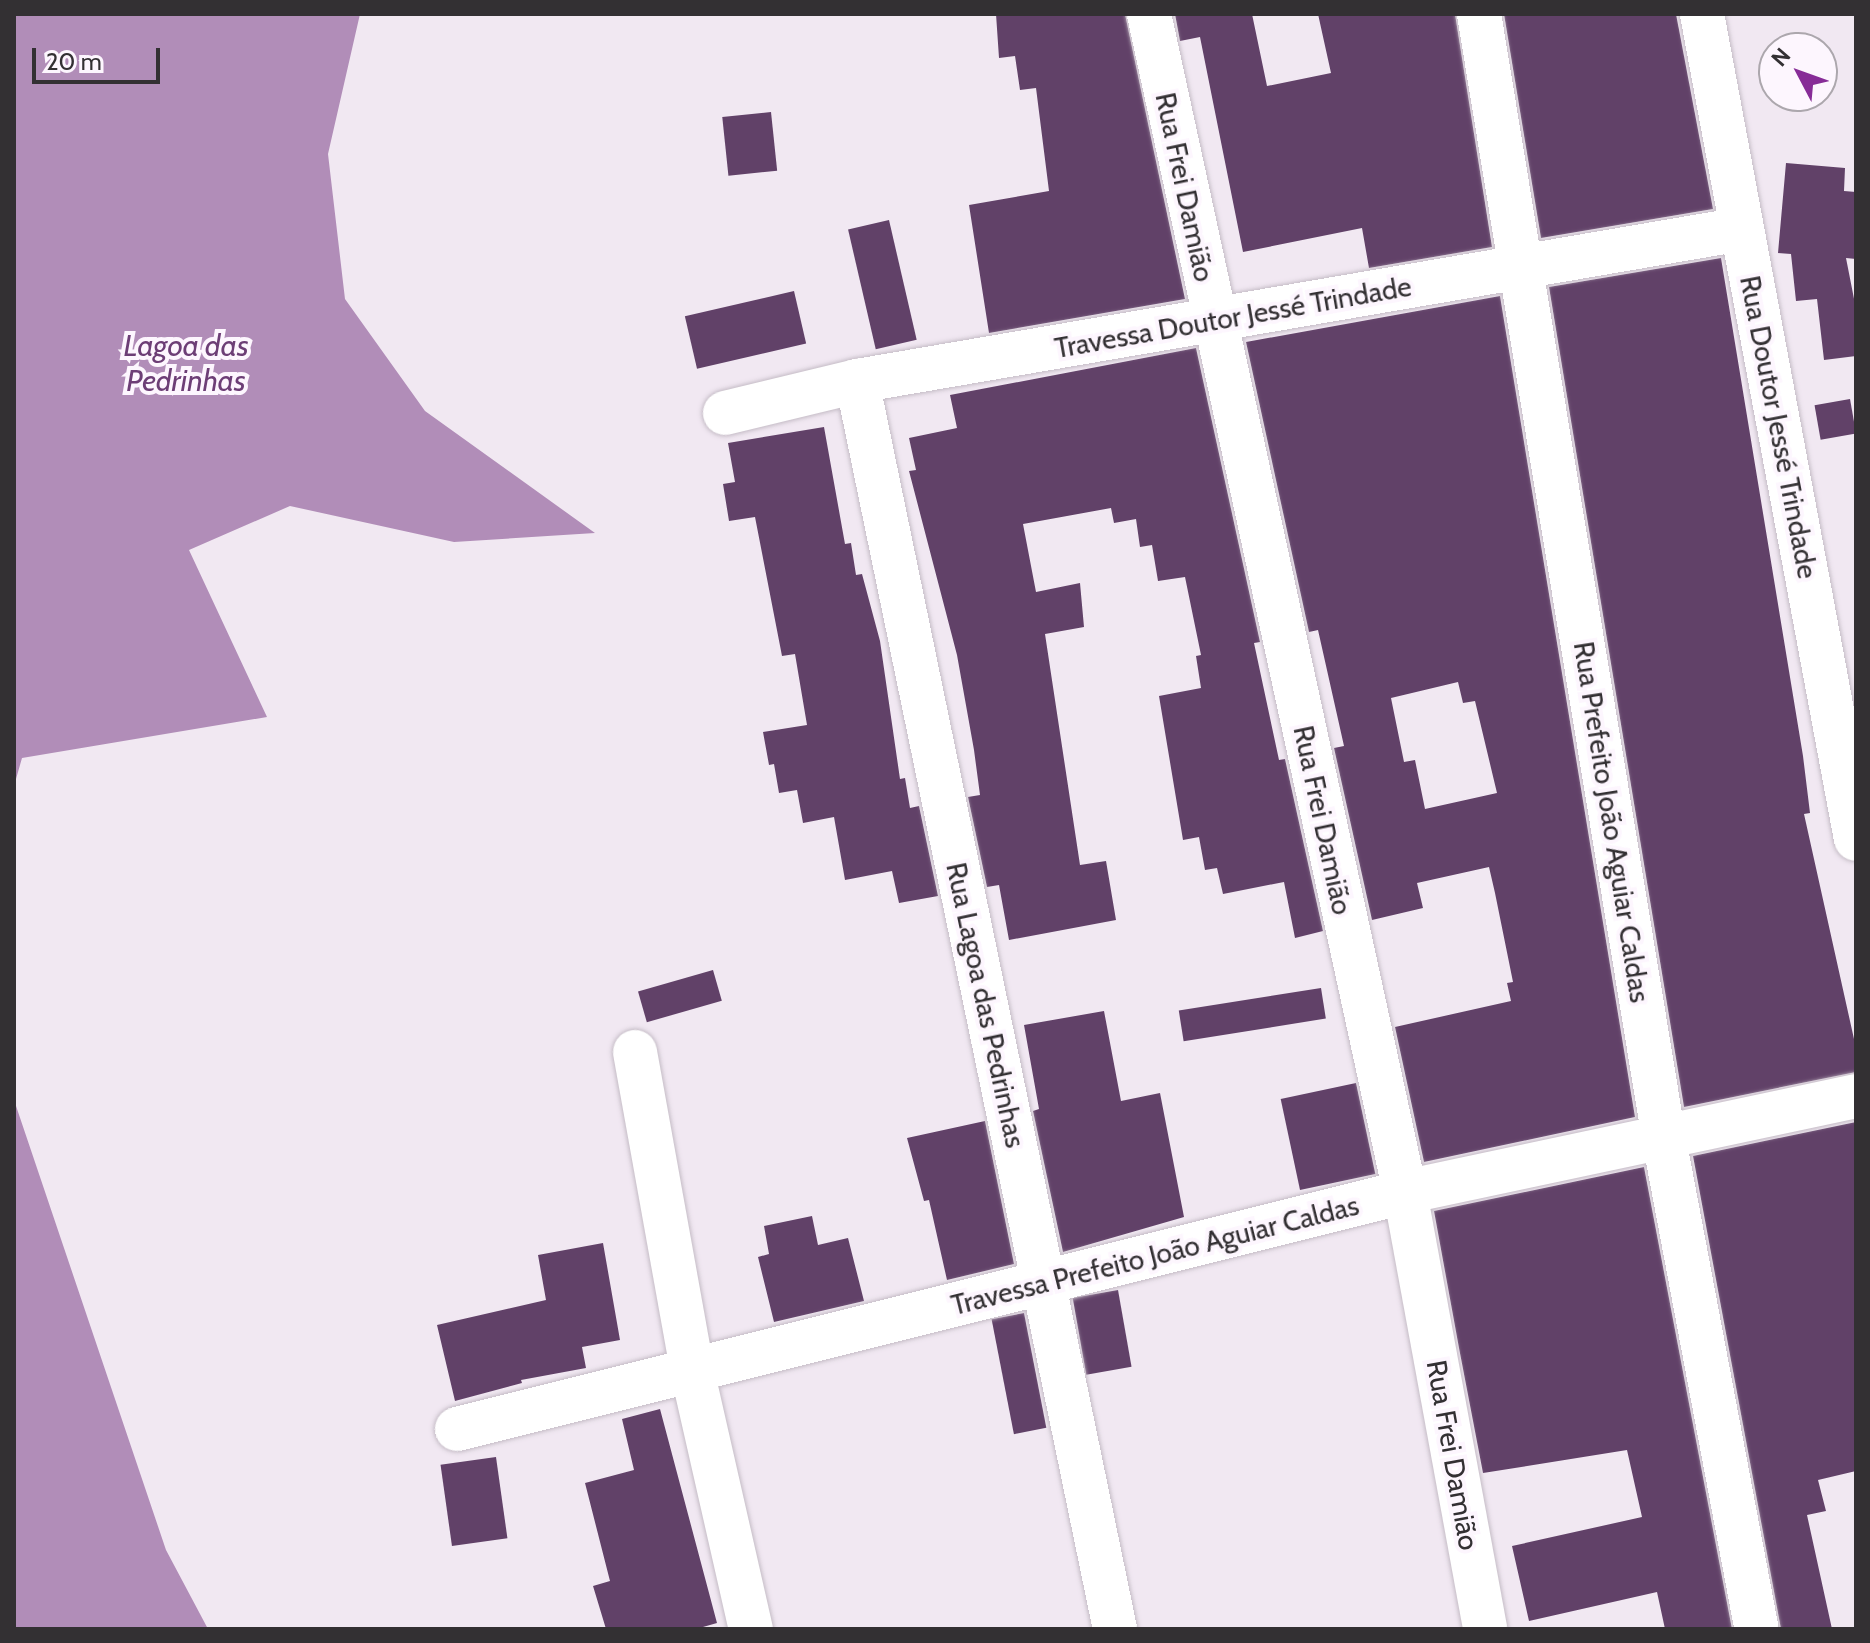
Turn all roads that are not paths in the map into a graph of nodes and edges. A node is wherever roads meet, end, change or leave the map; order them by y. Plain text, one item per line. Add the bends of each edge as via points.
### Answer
1 (1149, 14) edge
2 (1479, 14) edge
3 (1702, 14) edge
4 (1742, 229) junction
5 (1521, 268) junction
6 (1212, 321) junction
7 (857, 381) junction
8 (725, 413) dead end
9 (1856, 839) edge
10 (635, 1052) dead end
11 (1856, 1096) edge
12 (1664, 1139) junction
13 (1405, 1192) junction
14 (1044, 1282) junction
15 (692, 1370) junction
16 (457, 1429) dead end
17 (751, 1629) edge
18 (1115, 1629) edge
19 (1485, 1629) edge
20 (1757, 1629) edge

1 - 6 street, Rua Frei Damião
2 - 5 street, Rua Prefeito João Aguiar Caldas
3 - 4 street, Rua Doutor Jessé Trindade
4 - 5 street, Travessa Doutor Jessé Trindade
4 - 9 street, Rua Doutor Jessé Trindade
5 - 6 street, Travessa Doutor Jessé Trindade
5 - 12 street, Rua Prefeito João Aguiar Caldas
6 - 7 street, Travessa Doutor Jessé Trindade
6 - 13 street, Rua Frei Damião
7 - 8 street, Travessa Doutor Jessé Trindade
7 - 14 street, Rua Lagoa das Pedrinhas
10 - 15 street
11 - 12 street, Travessa Prefeito João Aguiar Caldas
12 - 13 street, Travessa Prefeito João Aguiar Caldas
12 - 20 street, Rua Prefeito João Aguiar Caldas
13 - 14 street, Travessa Prefeito João Aguiar Caldas
13 - 19 street, Rua Frei Damião
14 - 15 street, Travessa Prefeito João Aguiar Caldas
14 - 18 street, Rua Lagoa das Pedrinhas
15 - 16 street, Travessa Prefeito João Aguiar Caldas
15 - 17 street

